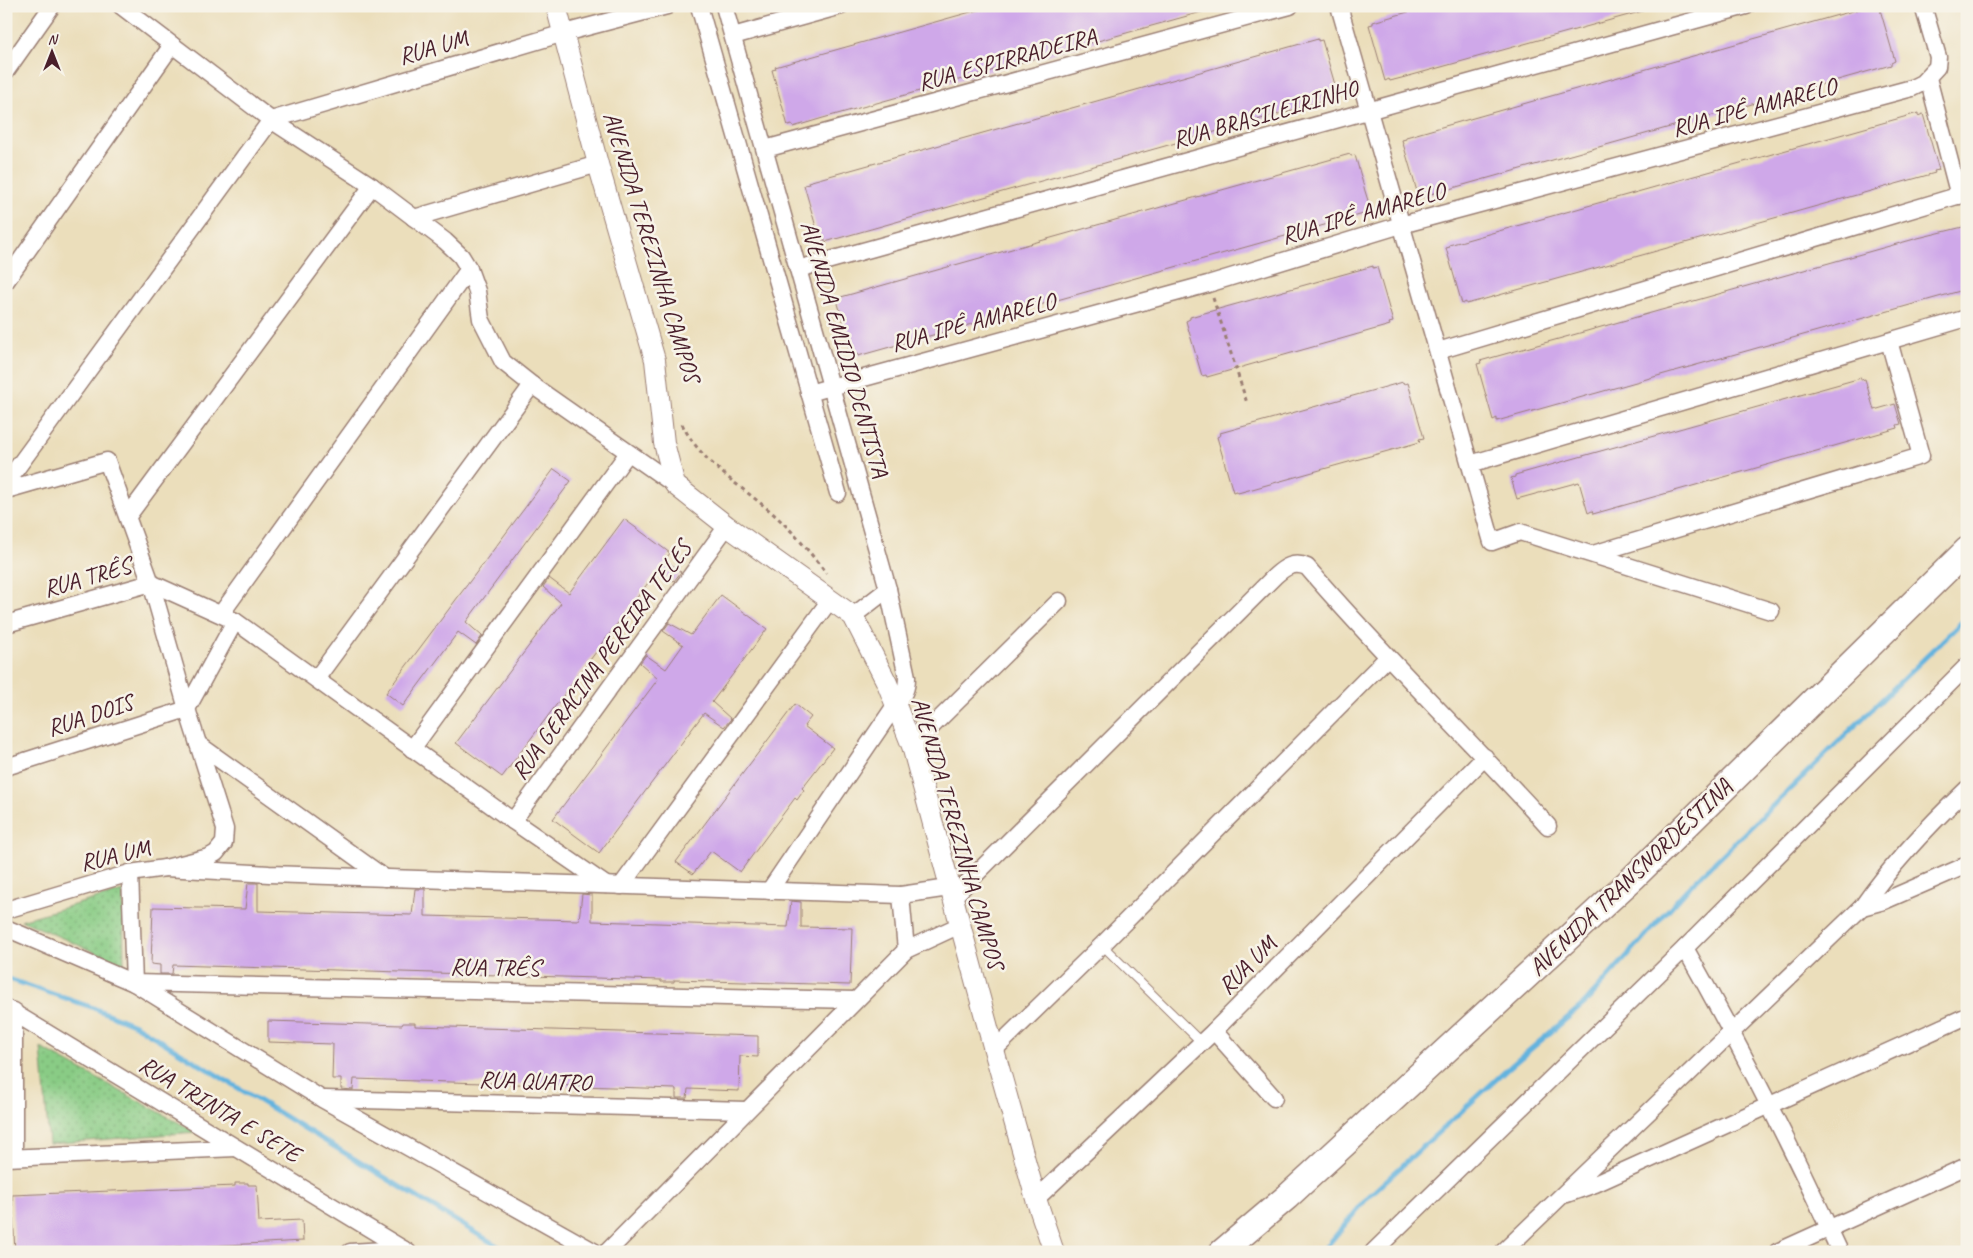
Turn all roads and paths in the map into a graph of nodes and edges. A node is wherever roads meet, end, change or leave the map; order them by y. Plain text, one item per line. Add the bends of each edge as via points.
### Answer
1 (52, 6) edge
2 (121, 6) edge
3 (556, 6) edge
4 (667, 6) edge
5 (699, 6) edge
6 (724, 6) edge
7 (841, 6) edge
8 (1290, 6) edge
9 (1339, 6) edge
10 (1746, 6) edge
11 (1923, 6) edge
12 (564, 33) junction
13 (733, 36) junction
14 (172, 45) junction
15 (6, 71) edge
16 (1928, 78) junction
17 (1369, 110) junction
18 (270, 120) junction
19 (765, 149) junction
20 (598, 164) junction
21 (372, 186) junction
22 (1963, 195) edge
23 (414, 218) junction
24 (1401, 225) junction
25 (470, 269) junction
26 (798, 269) junction
27 (6, 281) edge
28 (1208, 284) junction
29 (1967, 318) edge
30 (1889, 341) junction
31 (1438, 351) junction
32 (532, 385) junction
33 (831, 386) junction
34 (809, 393) junction
35 (1247, 403) dead end
36 (680, 418) dead end
37 (628, 453) junction
38 (1470, 464) junction
39 (6, 484) edge
40 (675, 485) junction
41 (6, 490) edge
42 (838, 492) dead end
43 (128, 516) junction
44 (727, 526) junction
45 (1967, 550) edge
46 (1594, 554) junction
47 (831, 579) dead end
48 (151, 583) junction
49 (888, 589) junction
50 (830, 600) junction
51 (1059, 601) dead end
52 (1771, 611) dead end
53 (853, 616) junction
54 (228, 618) junction
55 (6, 624) edge
56 (1388, 657) junction
57 (1967, 666) edge
58 (316, 679) junction
59 (896, 704) junction
60 (187, 709) junction
61 (198, 744) junction
62 (912, 746) junction
63 (412, 748) junction
64 (1486, 757) junction
65 (6, 767) edge
66 (1967, 789) edge
67 (513, 821) junction
68 (1548, 826) dead end
69 (1967, 865) edge
70 (164, 868) junction
71 (130, 873) junction
72 (385, 878) junction
73 (614, 886) junction
74 (768, 891) junction
75 (951, 893) junction
76 (901, 895) junction
77 (1862, 907) junction
78 (6, 910) edge
79 (960, 925) junction
80 (6, 928) edge
81 (1102, 945) junction
82 (1685, 948) junction
83 (906, 950) junction
84 (134, 983) junction
85 (855, 1000) junction
86 (10, 1010) edge
87 (1967, 1016) edge
88 (1214, 1031) junction
89 (1732, 1031) junction
90 (1202, 1043) junction
91 (994, 1050) junction
92 (1274, 1098) dead end
93 (322, 1099) junction
94 (1771, 1105) junction
95 (746, 1110) junction
96 (236, 1148) junction
97 (10, 1158) edge
98 (1967, 1166) edge
99 (1562, 1195) junction
100 (1287, 1197) junction
101 (1036, 1199) junction
102 (1044, 1225) junction
103 (1829, 1228) junction
104 (406, 1250) edge
105 (350, 1252) edge
106 (595, 1252) edge
107 (607, 1252) edge
108 (1049, 1252) edge
109 (1054, 1252) edge
110 (1222, 1252) edge
111 (1241, 1252) edge
112 (1373, 1252) edge
113 (1503, 1252) edge
114 (1777, 1252) edge
115 (1840, 1252) edge

1 - 15 street
2 - 14 street
3 - 12 street, AVENIDA TEREZINHA CAMPOS
4 - 12 street, RUA UM
5 - 34 street, AVENIDA EMIDIO DENTISTA
6 - 13 street, AVENIDA EMIDIO DENTISTA
7 - 13 street
8 - 19 street, RUA ESPIRRADEIRA
9 - 17 street
10 - 17 street, RUA BRASILEIRINHO
11 - 16 street via 1938,57 1938,67
12 - 18 street, RUA UM
12 - 20 street, AVENIDA TEREZINHA CAMPOS
13 - 19 street, AVENIDA EMIDIO DENTISTA
14 - 18 street
14 - 27 street
16 - 22 street
16 - 24 street, RUA IPÊ AMARELO via 1900,92
17 - 24 street
17 - 26 street, RUA BRASILEIRINHO
18 - 21 street
18 - 39 street
19 - 26 street, AVENIDA EMIDIO DENTISTA
20 - 23 street
20 - 40 street, AVENIDA TEREZINHA CAMPOS via 655,360 664,443
21 - 23 street
21 - 43 street
22 - 31 street
23 - 25 street via 445,241
24 - 28 street, RUA IPÊ AMARELO
24 - 31 street
25 - 32 street via 481,319 503,362
25 - 54 street
26 - 33 street, AVENIDA EMIDIO DENTISTA
28 - 33 street, RUA IPÊ AMARELO
28 - 35 path
29 - 30 street
30 - 38 street
30 - 46 street via 1921,456
31 - 38 street
32 - 37 street
32 - 58 street
33 - 34 street, RUA IPÊ AMARELO
33 - 49 street, AVENIDA EMIDIO DENTISTA
34 - 42 street, AVENIDA EMIDIO DENTISTA
36 - 47 path, AVENIDA TEREZINHA CAMPOS via 709,461 781,521
37 - 40 street
37 - 63 street
38 - 46 street via 1492,542 1520,532
40 - 44 street, AVENIDA TEREZINHA CAMPOS
41 - 43 street via 107,461
43 - 48 street
44 - 50 street, AVENIDA TEREZINHA CAMPOS
44 - 67 street, RUA GERACINA PEREIRA TELES
45 - 100 main road, AVENIDA TRANSNORDESTINA via 1634,877
46 - 52 street
48 - 54 street
48 - 55 street, RUA TRÊS
48 - 60 street
49 - 53 street
49 - 59 street, AVENIDA EMIDIO DENTISTA via 907,677 905,692
50 - 53 street, AVENIDA TEREZINHA CAMPOS
50 - 73 street
51 - 62 street
53 - 59 street, AVENIDA TEREZINHA CAMPOS
54 - 58 street
54 - 60 street
56 - 64 street
56 - 75 street via 1307,567 1300,564 1285,568
56 - 81 street
57 - 82 street
58 - 63 street
59 - 62 street, AVENIDA TEREZINHA CAMPOS
59 - 74 street, AVENIDA EMIDIO DENTISTA
60 - 61 street
60 - 65 street, RUA DOIS
61 - 70 street, RUA UM via 226,836 221,847 209,857
61 - 72 street
62 - 75 street, AVENIDA TEREZINHA CAMPOS
63 - 67 street
64 - 68 street
64 - 88 street, RUA UM
66 - 77 street via 1902,856
67 - 73 street
69 - 77 street via 1884,901
70 - 71 street, RUA UM
70 - 72 street
71 - 78 street, RUA UM
71 - 84 street
72 - 73 street
73 - 74 street
74 - 76 street
75 - 76 street
75 - 79 street, AVENIDA TEREZINHA CAMPOS
76 - 83 street
77 - 89 street
79 - 83 street
79 - 91 street, AVENIDA TEREZINHA CAMPOS
80 - 84 street
81 - 90 lane
81 - 91 street
82 - 89 street
82 - 112 street
83 - 85 street
84 - 85 street, RUA TRÊS
84 - 93 street
85 - 95 street
86 - 96 street, RUA TRINTA E SETE
86 - 97 street
87 - 94 street
88 - 90 street, RUA UM
88 - 92 street
89 - 94 street
89 - 99 street
90 - 101 street, RUA UM
91 - 101 street, AVENIDA TEREZINHA CAMPOS
93 - 95 street, RUA QUATRO
93 - 106 street
94 - 99 street via 1595,1184
94 - 103 street
95 - 107 street
96 - 97 street
96 - 104 street, RUA TRINTA E SETE
98 - 103 street
99 - 113 street
100 - 110 main road, AVENIDA TRANSNORDESTINA
100 - 111 main road, AVENIDA TRANSNORDESTINA
101 - 102 street, AVENIDA TEREZINHA CAMPOS
102 - 108 street
102 - 109 street
103 - 114 street
103 - 115 street
104 - 105 street

